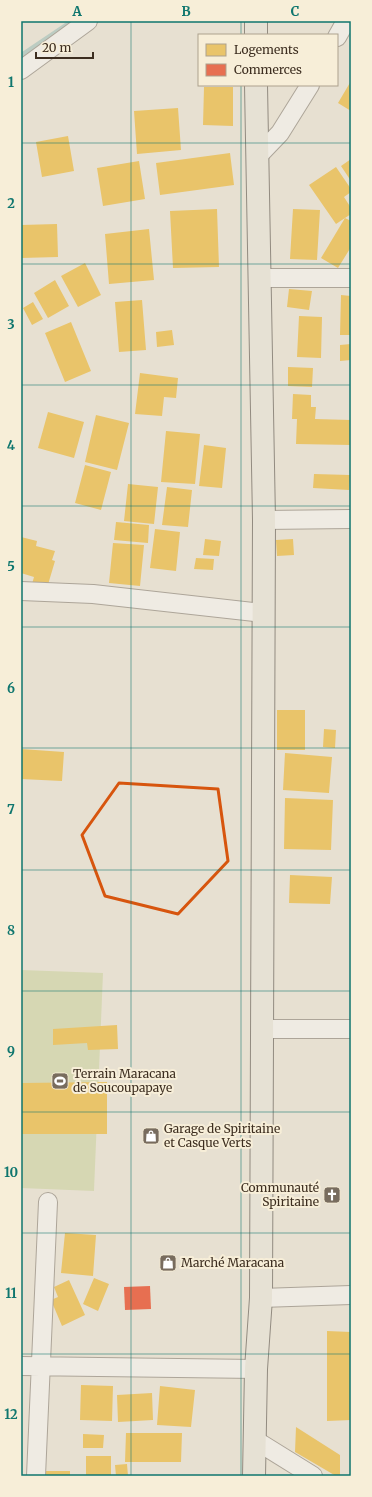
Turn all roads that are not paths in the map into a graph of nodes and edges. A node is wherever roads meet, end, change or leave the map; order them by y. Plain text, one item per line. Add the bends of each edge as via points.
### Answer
1 (88, 21) edge
2 (256, 21) edge
3 (346, 21) edge
4 (256, 34) edge
5 (338, 35) edge
6 (21, 70) edge
7 (256, 86) edge
8 (309, 86) edge
9 (257, 157) junction
10 (260, 278) junction
11 (351, 278) edge
12 (351, 519) edge
13 (264, 520) junction
14 (21, 590) edge
15 (263, 613) junction
16 (262, 1029) junction
17 (351, 1029) edge
18 (48, 1202) dead end
19 (351, 1295) edge
20 (261, 1298) junction
21 (21, 1366) edge
22 (41, 1366) junction
23 (256, 1369) junction
24 (255, 1440) junction
25 (36, 1476) edge
26 (254, 1476) edge
27 (313, 1476) edge

1 - 6 street
2 - 4 main road
3 - 5 street
7 - 9 main road
8 - 9 street via 280,133
9 - 10 main road
10 - 11 street
10 - 13 main road
12 - 13 street
13 - 15 main road
14 - 15 street via 93,594
15 - 16 main road
16 - 17 street
16 - 20 main road
18 - 22 street
19 - 20 street
20 - 23 main road
21 - 22 street
22 - 23 street
22 - 25 street
23 - 24 main road
24 - 26 main road
24 - 27 street

